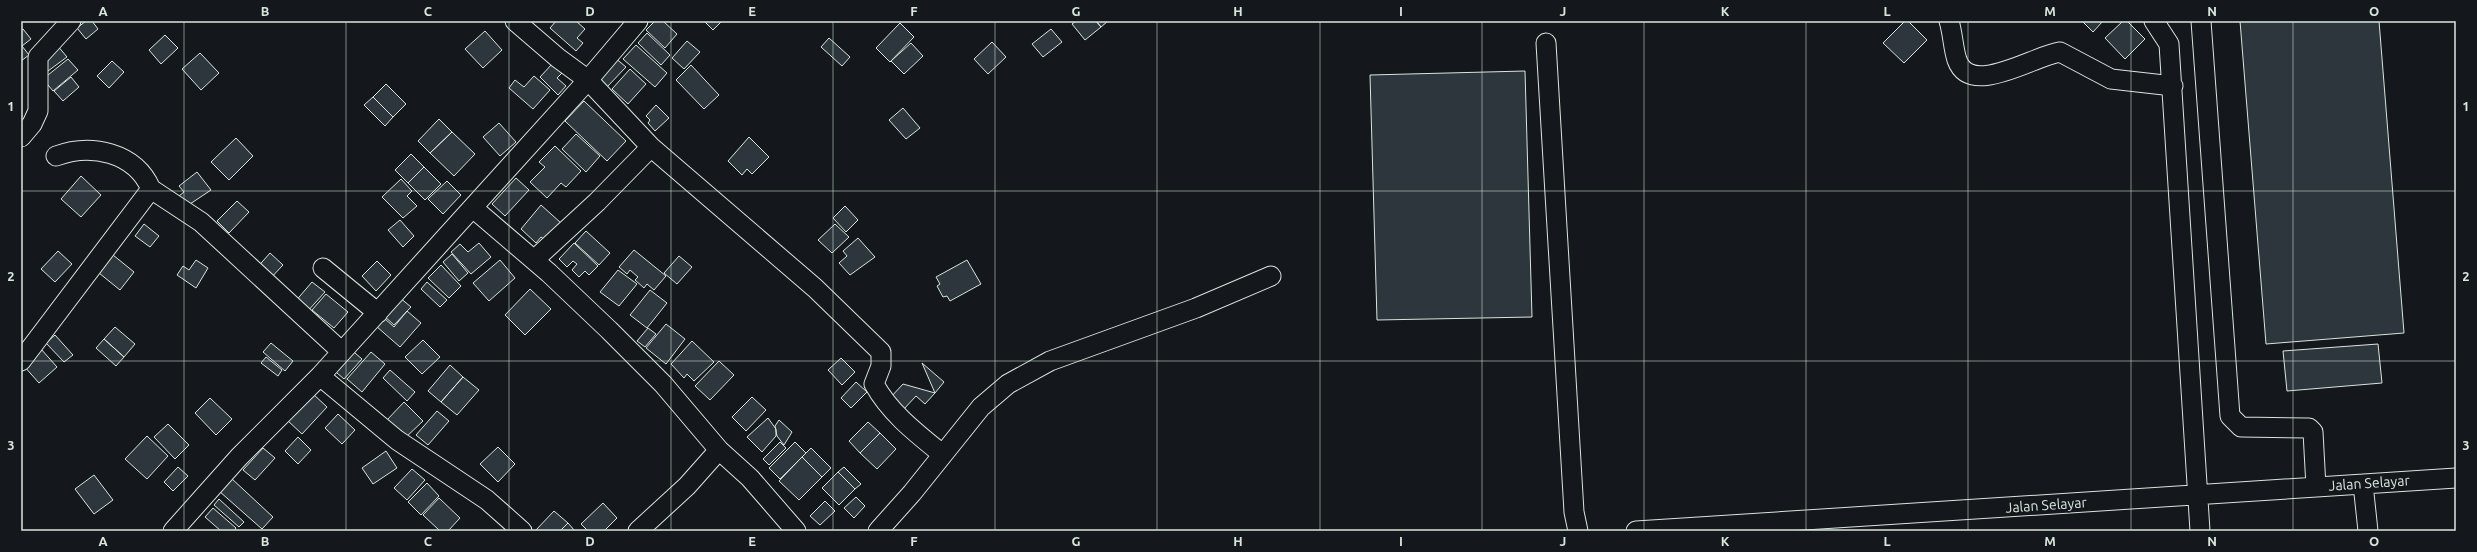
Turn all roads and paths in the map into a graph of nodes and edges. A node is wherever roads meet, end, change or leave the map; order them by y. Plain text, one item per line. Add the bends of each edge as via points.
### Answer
1 (71, 21) edge
2 (515, 21) edge
3 (638, 21) edge
4 (1949, 21) edge
5 (2154, 21) edge
6 (2201, 21) edge
7 (1546, 43) dead end
8 (588, 80) junction
9 (2173, 86) junction
10 (21, 137) edge
11 (651, 147) junction
12 (56, 156) dead end
13 (151, 189) junction
14 (473, 208) junction
15 (534, 260) junction
16 (323, 268) dead end
17 (1271, 276) dead end
18 (378, 313) junction
19 (342, 352) junction
20 (21, 361) edge
21 (320, 376) junction
22 (719, 450) junction
23 (942, 454) junction
24 (2456, 478) edge
25 (2363, 484) junction
26 (2316, 487) junction
27 (2199, 496) junction
28 (881, 530) edge
29 (173, 531) edge
30 (522, 531) edge
31 (638, 531) edge
32 (796, 531) edge
33 (1578, 531) edge
34 (1636, 531) edge
35 (2200, 531) edge
36 (2368, 531) edge

1 - 10 street via 38,56 38,111 32,124
2 - 8 street
3 - 8 street
4 - 9 street via 1957,60 1963,71 1973,77 1990,76 2060,52 2111,79
5 - 9 street via 2169,44
6 - 26 street via 2230,416 2241,427 2309,428 2313,432
7 - 33 street via 1574,512
8 - 11 street
8 - 14 street
9 - 27 street
11 - 15 street via 597,202
11 - 23 street via 815,288 881,352 881,366 874,384 881,397 893,412
12 - 13 street via 88,149 115,154 140,171
13 - 19 street via 201,222
13 - 20 street
14 - 15 street
14 - 18 street
15 - 22 street via 663,384
16 - 18 street
17 - 23 street via 1196,308 1056,359 1020,376 981,407
18 - 19 street
19 - 21 street
21 - 29 street via 239,457
21 - 30 street via 396,440 486,500
22 - 31 street via 687,486
22 - 32 street via 750,478
23 - 28 street
24 - 25 street, Jalan Selayar
25 - 26 street, Jalan Selayar
25 - 36 street
26 - 27 street, Jalan Selayar
27 - 34 street, Jalan Selayar
27 - 35 street

